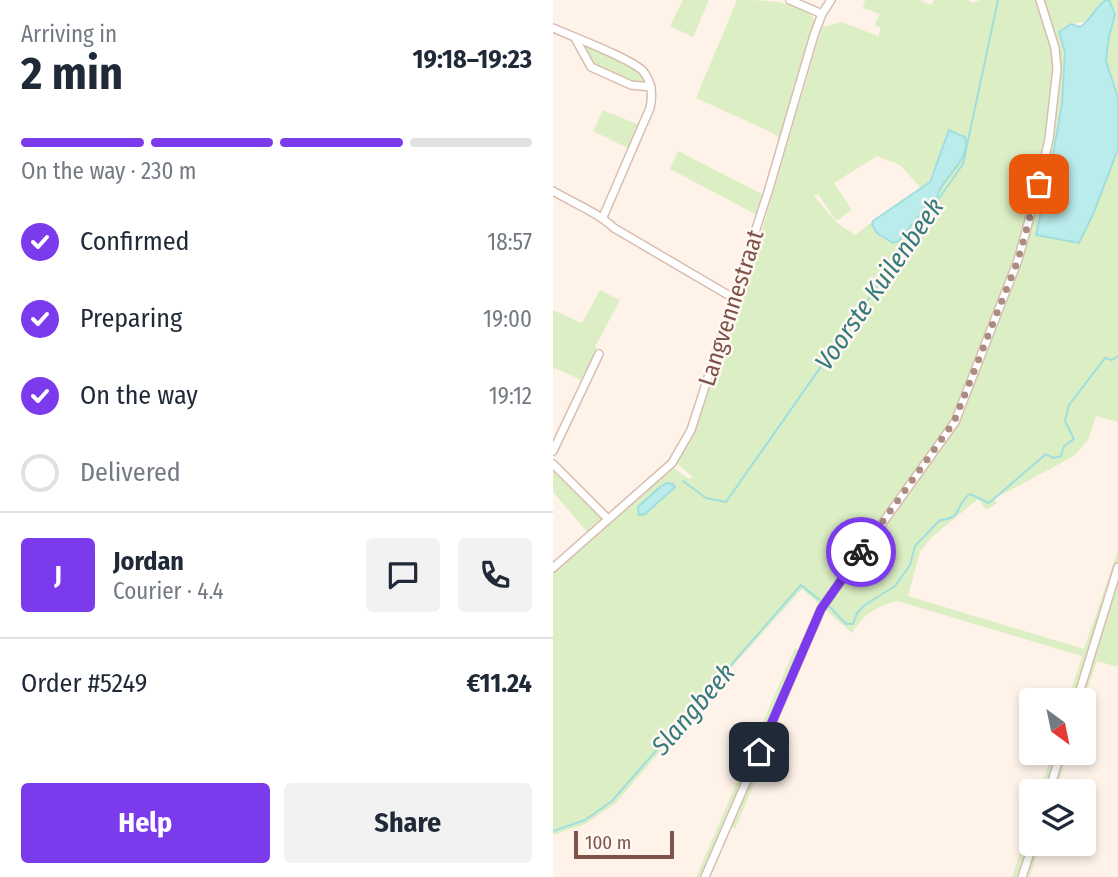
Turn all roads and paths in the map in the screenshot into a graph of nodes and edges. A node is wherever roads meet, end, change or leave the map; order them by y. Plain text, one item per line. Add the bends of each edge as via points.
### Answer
1 (790, 0) edge
2 (831, 0) edge
3 (1040, 0) edge
4 (822, 14) junction
5 (553, 27) edge
6 (575, 37) junction
7 (651, 87) junction
8 (553, 191) edge
9 (603, 217) junction
10 (735, 299) junction
11 (599, 354) dead end
12 (553, 451) edge
13 (553, 464) edge
14 (608, 519) junction
15 (1118, 567) edge
16 (553, 568) edge
17 (1081, 688) edge
18 (1029, 856) edge
19 (705, 877) edge
20 (1023, 877) edge

1 - 4 street
2 - 4 street, Langvennestraat
3 - 19 street via 1057,69 1049,139 1018,260 954,422 821,609
4 - 10 street, Langvennestraat
5 - 6 street
6 - 7 street via 635,65
6 - 7 street via 591,67 631,85
7 - 9 street via 650,108
8 - 9 street
9 - 10 street via 614,228
10 - 14 street, Langvennestraat via 683,448
11 - 12 street
13 - 14 street
14 - 16 street, Langvennestraat
15 - 17 street
18 - 20 street

